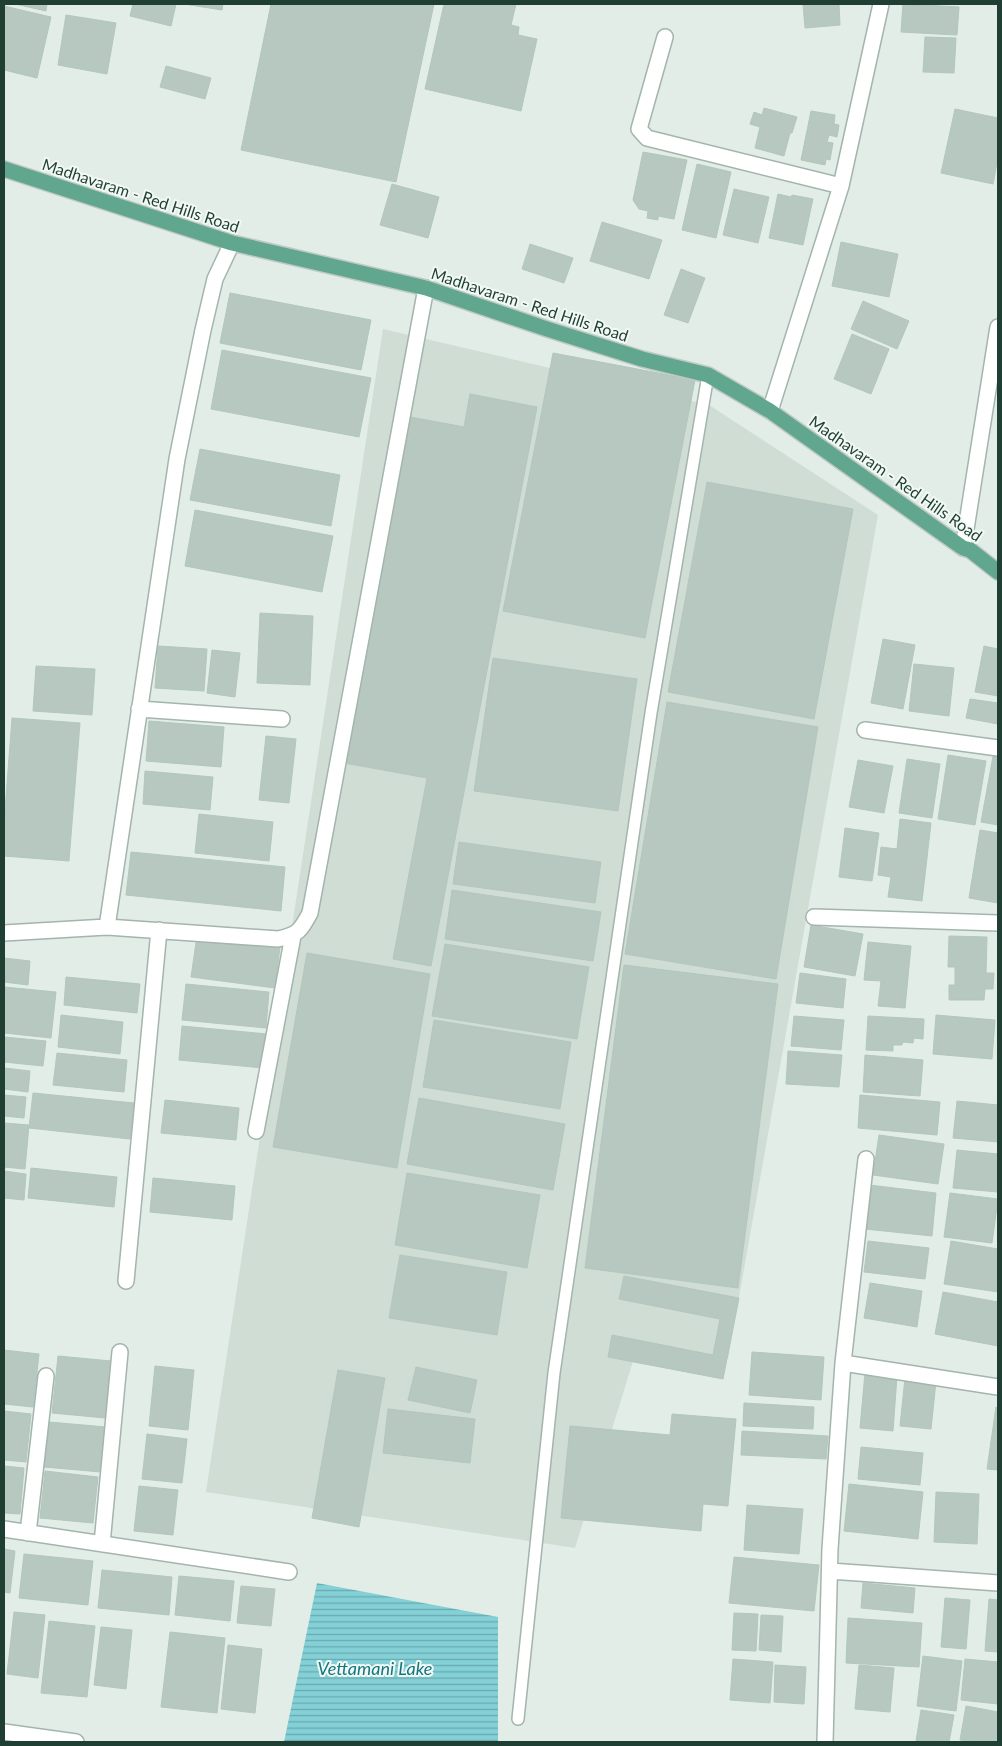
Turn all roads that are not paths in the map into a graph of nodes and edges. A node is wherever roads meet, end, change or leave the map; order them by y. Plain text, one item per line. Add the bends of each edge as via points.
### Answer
1 (882, 4) edge
2 (665, 37) dead end
3 (4, 170) edge
4 (841, 186) junction
5 (232, 242) junction
6 (426, 288) junction
7 (998, 327) edge
8 (708, 376) junction
9 (770, 411) junction
10 (963, 548) junction
11 (998, 572) edge
12 (139, 709) junction
13 (282, 719) dead end
14 (865, 730) dead end
15 (998, 748) edge
16 (814, 918) dead end
17 (998, 923) edge
18 (107, 927) junction
19 (159, 930) junction
20 (4, 933) edge
21 (293, 936) junction
22 (256, 1131) dead end
23 (866, 1159) dead end
24 (126, 1281) dead end
25 (120, 1352) dead end
26 (843, 1363) junction
27 (46, 1376) dead end
28 (998, 1386) edge
29 (4, 1529) edge
30 (28, 1533) junction
31 (102, 1544) junction
32 (830, 1571) junction
33 (289, 1572) dead end
34 (998, 1584) edge
35 (518, 1719) dead end
36 (4, 1732) edge
37 (76, 1742) edge
38 (825, 1742) edge

1 - 4 street
2 - 4 street via 639,129 647,138
3 - 5 main road, Madhavaram - Red Hills Road
4 - 9 street
5 - 6 main road, Madhavaram - Red Hills Road
5 - 12 street via 215,279 177,459
6 - 8 main road, Madhavaram - Red Hills Road via 642,359
6 - 21 street via 315,893 310,913
7 - 10 street
8 - 9 main road, Madhavaram - Red Hills Road
8 - 35 lane via 651,713 554,1373
9 - 10 main road, Madhavaram - Red Hills Road
10 - 11 main road, Madhavaram - Red Hills Road
12 - 13 street
12 - 18 street
14 - 15 street
16 - 17 street
18 - 19 street
18 - 20 street
19 - 21 street via 278,939
19 - 24 street
21 - 22 street
23 - 26 street
25 - 31 street
26 - 28 street
26 - 32 street
27 - 30 street
29 - 30 street
30 - 31 street
31 - 33 street
32 - 34 street
32 - 38 street
36 - 37 street

